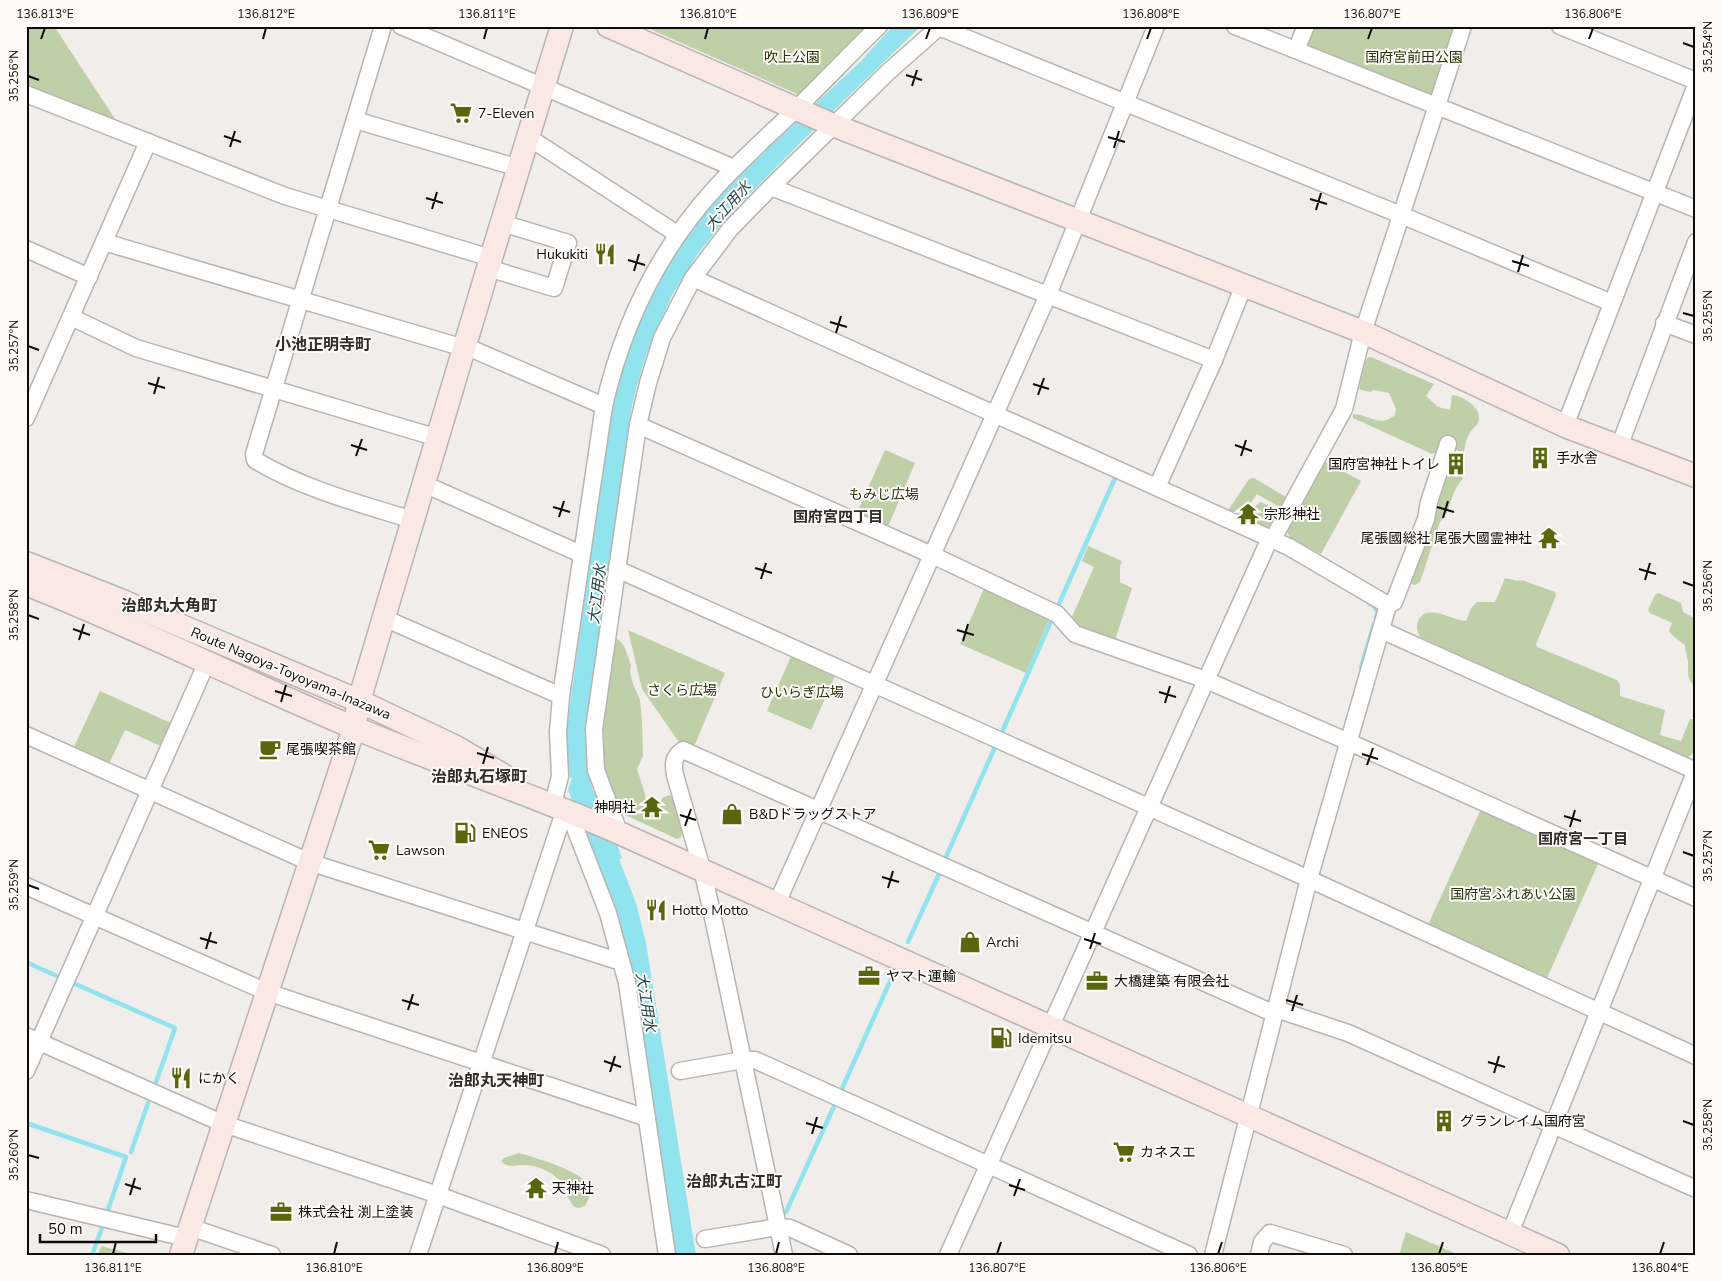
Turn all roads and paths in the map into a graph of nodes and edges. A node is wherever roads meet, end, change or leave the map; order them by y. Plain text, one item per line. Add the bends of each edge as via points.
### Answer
1 (384, 26) edge
2 (401, 26) edge
3 (562, 26) edge
4 (608, 26) edge
5 (879, 26) edge
6 (1156, 26) edge
7 (1235, 26) edge
8 (1306, 26) edge
9 (1463, 26) edge
10 (1560, 26) edge
11 (939, 27) edge
12 (1296, 50) junction
13 (1696, 81) edge
14 (1696, 85) edge
15 (544, 86) junction
16 (26, 94) edge
17 (1125, 103) junction
18 (1437, 107) junction
19 (798, 109) junction
20 (355, 120) junction
21 (832, 124) junction
22 (528, 137) junction
23 (148, 142) junction
24 (519, 168) junction
25 (734, 168) junction
26 (771, 187) junction
27 (1655, 193) junction
28 (1696, 209) edge
29 (328, 210) junction
30 (1401, 215) junction
31 (1078, 220) junction
32 (502, 223) junction
33 (677, 234) junction
34 (104, 242) junction
35 (1696, 242) edge
36 (26, 250) edge
37 (490, 263) junction
38 (89, 277) junction
39 (693, 278) junction
40 (1244, 285) junction
41 (1048, 295) junction
42 (301, 300) junction
43 (1612, 303) junction
44 (71, 317) junction
45 (1664, 323) junction
46 (1363, 332) junction
47 (1696, 335) edge
48 (464, 347) junction
49 (1214, 360) junction
50 (274, 389) junction
51 (604, 406) junction
52 (28, 409) edge
53 (995, 414) junction
54 (638, 425) junction
55 (1565, 426) junction
56 (438, 438) junction
57 (1448, 444) dead end
58 (1619, 447) junction
59 (1696, 476) edge
60 (424, 484) junction
61 (1157, 487) junction
62 (413, 520) junction
63 (1271, 539) junction
64 (581, 554) junction
65 (932, 556) junction
66 (26, 563) edge
67 (617, 570) junction
68 (26, 584) edge
69 (1388, 605) junction
70 (384, 618) junction
71 (1381, 630) junction
72 (207, 662) junction
73 (1206, 680) junction
74 (874, 684) junction
75 (561, 696) junction
76 (359, 701) junction
77 (354, 728) junction
78 (26, 735) edge
79 (1349, 742) junction
80 (1696, 771) edge
81 (150, 790) junction
82 (561, 807) junction
83 (1148, 808) junction
84 (818, 809) junction
85 (617, 832) junction
86 (309, 862) junction
87 (702, 869) junction
88 (1309, 878) junction
89 (1652, 878) junction
90 (26, 886) edge
91 (1696, 898) edge
92 (777, 903) junction
93 (95, 916) junction
94 (524, 931) junction
95 (1092, 932) junction
96 (621, 962) junction
97 (267, 992) junction
98 (1275, 1011) junction
99 (1599, 1012) junction
100 (1050, 1025) junction
101 (33, 1039) edge
102 (1696, 1056) edge
103 (743, 1060) junction
104 (482, 1062) junction
105 (26, 1071) edge
106 (680, 1071) dead end
107 (1249, 1115) junction
108 (647, 1118) junction
109 (224, 1124) junction
110 (1553, 1125) junction
111 (988, 1164) junction
112 (1696, 1189) edge
113 (438, 1195) junction
114 (26, 1200) edge
115 (778, 1227) junction
116 (1510, 1233) junction
117 (186, 1240) edge
118 (705, 1240) dead end
119 (272, 1255) edge
120 (418, 1255) edge
121 (601, 1255) edge
122 (668, 1255) edge
123 (784, 1255) edge
124 (849, 1255) edge
125 (948, 1255) edge
126 (1189, 1255) edge
127 (1213, 1255) edge
128 (1259, 1255) edge
129 (1344, 1255) edge
130 (1558, 1255) edge

1 - 20 street
2 - 15 street
3 - 15 street
4 - 19 street
5 - 19 street
6 - 17 street
7 - 12 street
8 - 12 street
9 - 18 street
10 - 13 street
11 - 17 street
11 - 21 street
12 - 18 street
14 - 27 street
15 - 22 street
15 - 25 street
16 - 23 street
17 - 30 street
17 - 31 street
18 - 27 street
18 - 30 street
19 - 21 street
19 - 25 street
20 - 24 street
20 - 29 street
21 - 26 street
21 - 31 street
22 - 24 street
22 - 33 street
23 - 29 street
23 - 34 street
24 - 32 street
25 - 33 street
26 - 39 street via 730,229
26 - 41 street
27 - 28 street
27 - 43 street
29 - 37 street
29 - 42 street
30 - 43 street
30 - 46 street
31 - 40 street
31 - 41 street
32 - 37 street
32 - 37 street via 568,243 554,288
33 - 51 street via 632,316 611,375
34 - 38 street
34 - 42 street
35 - 45 street
36 - 38 street
37 - 48 street
38 - 44 street
39 - 53 street
39 - 54 street via 662,338
40 - 46 street
40 - 49 street
41 - 49 street
41 - 53 street
42 - 48 street
42 - 50 street
43 - 55 street
44 - 50 street via 136,348
44 - 52 street
45 - 47 street
45 - 58 street
46 - 55 street
46 - 63 street via 1344,409
48 - 51 street
48 - 56 street
49 - 61 street
50 - 56 street
50 - 62 street via 254,454 256,460 330,494
51 - 64 street
53 - 61 street
53 - 65 street
54 - 65 street
54 - 67 street
55 - 58 street
56 - 60 street
57 - 69 street via 1428,502 1426,519 1394,602
58 - 59 street
60 - 62 street
60 - 64 street
61 - 63 street
62 - 70 street
63 - 69 street
63 - 73 street
64 - 75 street
65 - 73 street via 1057,614 1075,634
65 - 74 street
66 - 76 street, Route Nagoya-Toyoyama-Inazawa
67 - 74 street
67 - 85 street via 594,729 596,770
68 - 72 street, Route Nagoya-Toyoyama-Inazawa
69 - 71 street
70 - 75 street
70 - 76 street
71 - 79 street
71 - 80 street
72 - 77 street, Route Nagoya-Toyoyama-Inazawa
72 - 81 street
73 - 79 street
73 - 83 street
74 - 83 street
74 - 84 street
75 - 82 street via 558,732
76 - 77 street
76 - 82 street, Route Nagoya-Toyoyama-Inazawa via 456,747
77 - 82 street, Route Nagoya-Toyoyama-Inazawa
77 - 86 street
78 - 81 street
79 - 88 street
79 - 89 street
80 - 89 street
81 - 86 street
81 - 93 street
82 - 85 street
82 - 94 street
82 - 96 street via 608,912
83 - 88 street
83 - 95 street
84 - 87 street via 683,750 673,762
84 - 92 street
84 - 95 street
85 - 87 street
86 - 94 street
86 - 97 street
87 - 92 street
87 - 103 street
88 - 98 street
88 - 99 street
89 - 91 street
89 - 99 street
90 - 93 street
92 - 100 street
93 - 97 street
93 - 101 street
94 - 96 street
94 - 104 street
95 - 98 street
95 - 100 street
96 - 108 street
97 - 104 street
97 - 109 street
98 - 107 street
98 - 110 street via 1348,1033
99 - 102 street
99 - 110 street
100 - 107 street
100 - 111 street
101 - 105 street
101 - 109 street
103 - 106 street
103 - 111 street via 755,1060
103 - 115 street
104 - 108 street
104 - 113 street
107 - 116 street
107 - 127 street
108 - 122 street
109 - 113 street
109 - 117 street
110 - 112 street
110 - 116 street
111 - 125 street
111 - 126 street
113 - 120 street
113 - 121 street
114 - 117 street
115 - 118 street
115 - 123 street
115 - 124 street via 790,1228
116 - 130 street
117 - 119 street
128 - 129 street via 1262,1242 1270,1233

